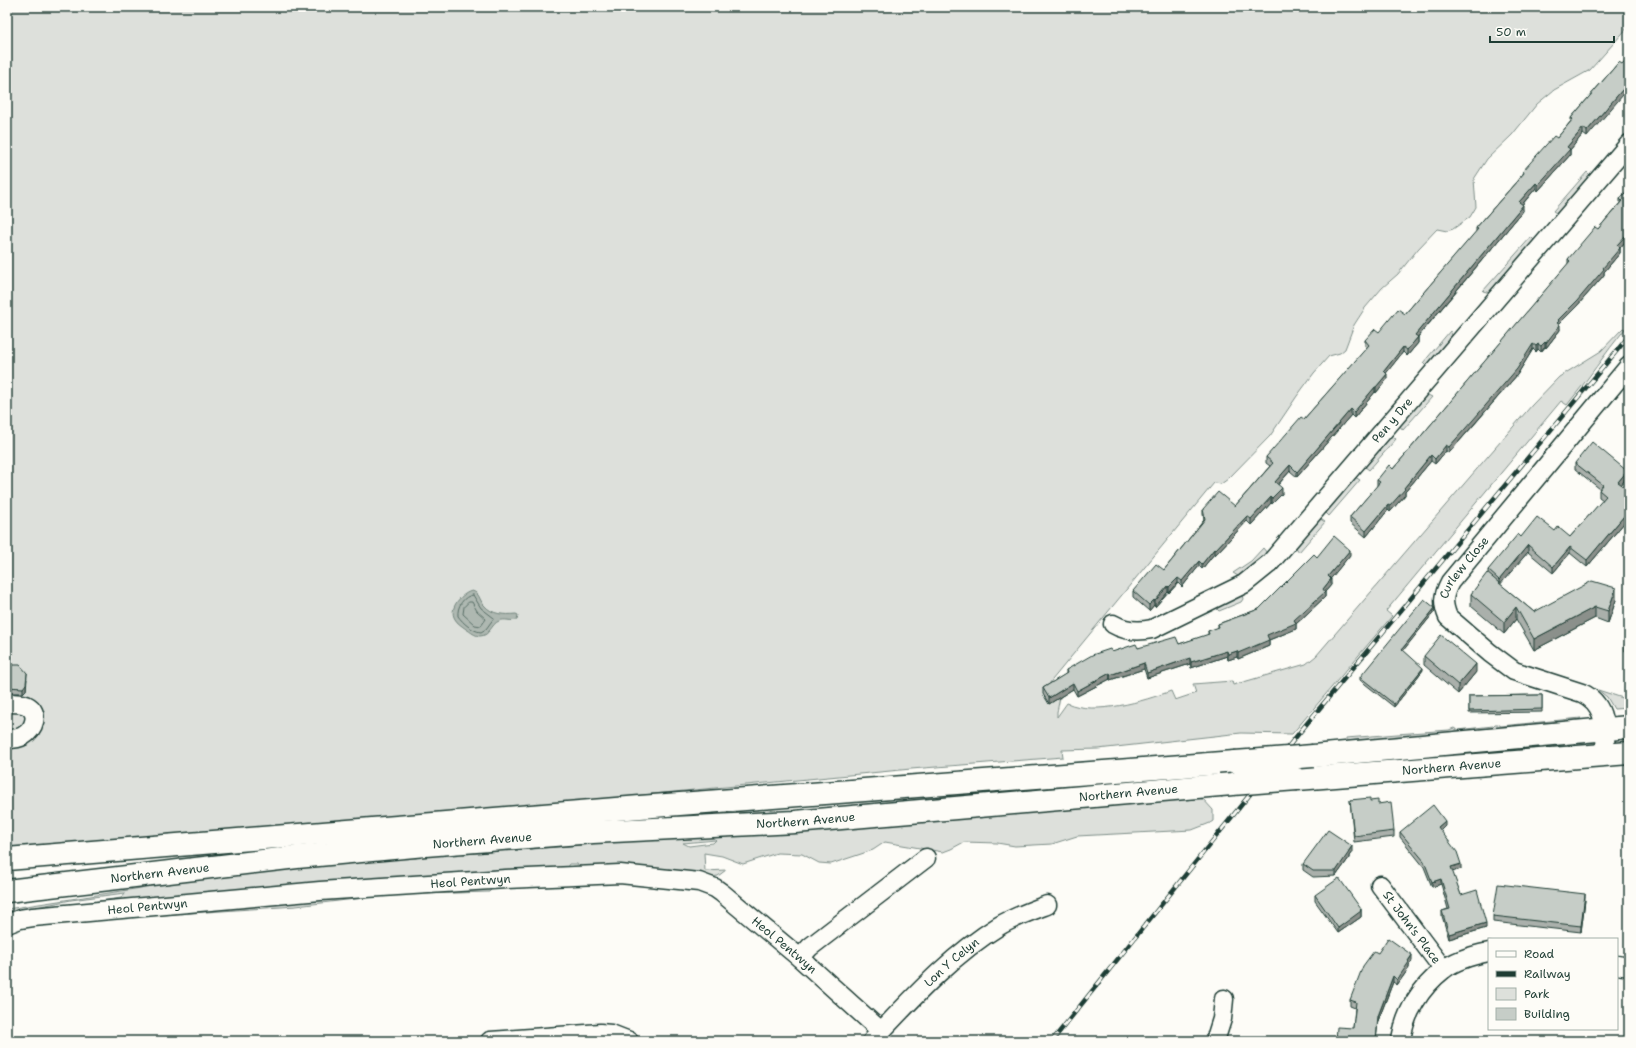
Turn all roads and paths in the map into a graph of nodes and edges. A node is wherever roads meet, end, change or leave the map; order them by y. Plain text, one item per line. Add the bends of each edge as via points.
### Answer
1 (1629, 144) edge
2 (1629, 366) edge
3 (1112, 624) dead end
4 (7, 703) edge
5 (1629, 727) edge
6 (1604, 729) junction
7 (7, 739) edge
8 (1629, 754) edge
9 (1606, 755) junction
10 (926, 858) dead end
11 (7, 859) edge
12 (73, 884) junction
13 (1380, 885) dead end
14 (7, 891) edge
15 (7, 903) edge
16 (1047, 905) dead end
17 (7, 924) edge
18 (1488, 952) edge
19 (800, 958) junction
20 (1618, 965) edge
21 (1629, 967) edge
22 (1443, 969) junction
23 (1224, 999) dead end
24 (876, 1036) edge
25 (490, 1041) edge
26 (629, 1041) edge
27 (1215, 1041) edge
28 (1402, 1041) edge

1 - 3 street, Pen y Dre via 1270,563 1244,584 1152,629 1132,630
2 - 6 street, Curlew Close via 1450,582 1443,600 1448,617 1514,671 1582,693 1592,699 1600,711
4 - 7 street via 27,706 34,711 35,718 31,730 22,737
5 - 6 highway, Northern Avenue
6 - 9 street, Curlew Close
6 - 11 highway, Northern Avenue, bridge via 1313,756
8 - 9 highway, Northern Avenue
9 - 12 highway, Northern Avenue, bridge via 795,822 593,832 425,845 296,857
10 - 19 street via 810,947
12 - 14 highway, Northern Avenue
12 - 15 highway
13 - 22 street, St John's Place
16 - 24 street, Lon Y Celyn via 1000,925 982,938 941,972
17 - 19 street, Heol Pentwyn via 40,916 289,894 506,879 627,874 699,882 715,888
18 - 22 street
19 - 24 street, Heol Pentwyn
20 - 21 street
22 - 28 street via 1431,980 1412,1007 1405,1022
23 - 27 street via 1222,1019
25 - 26 street via 600,1033

